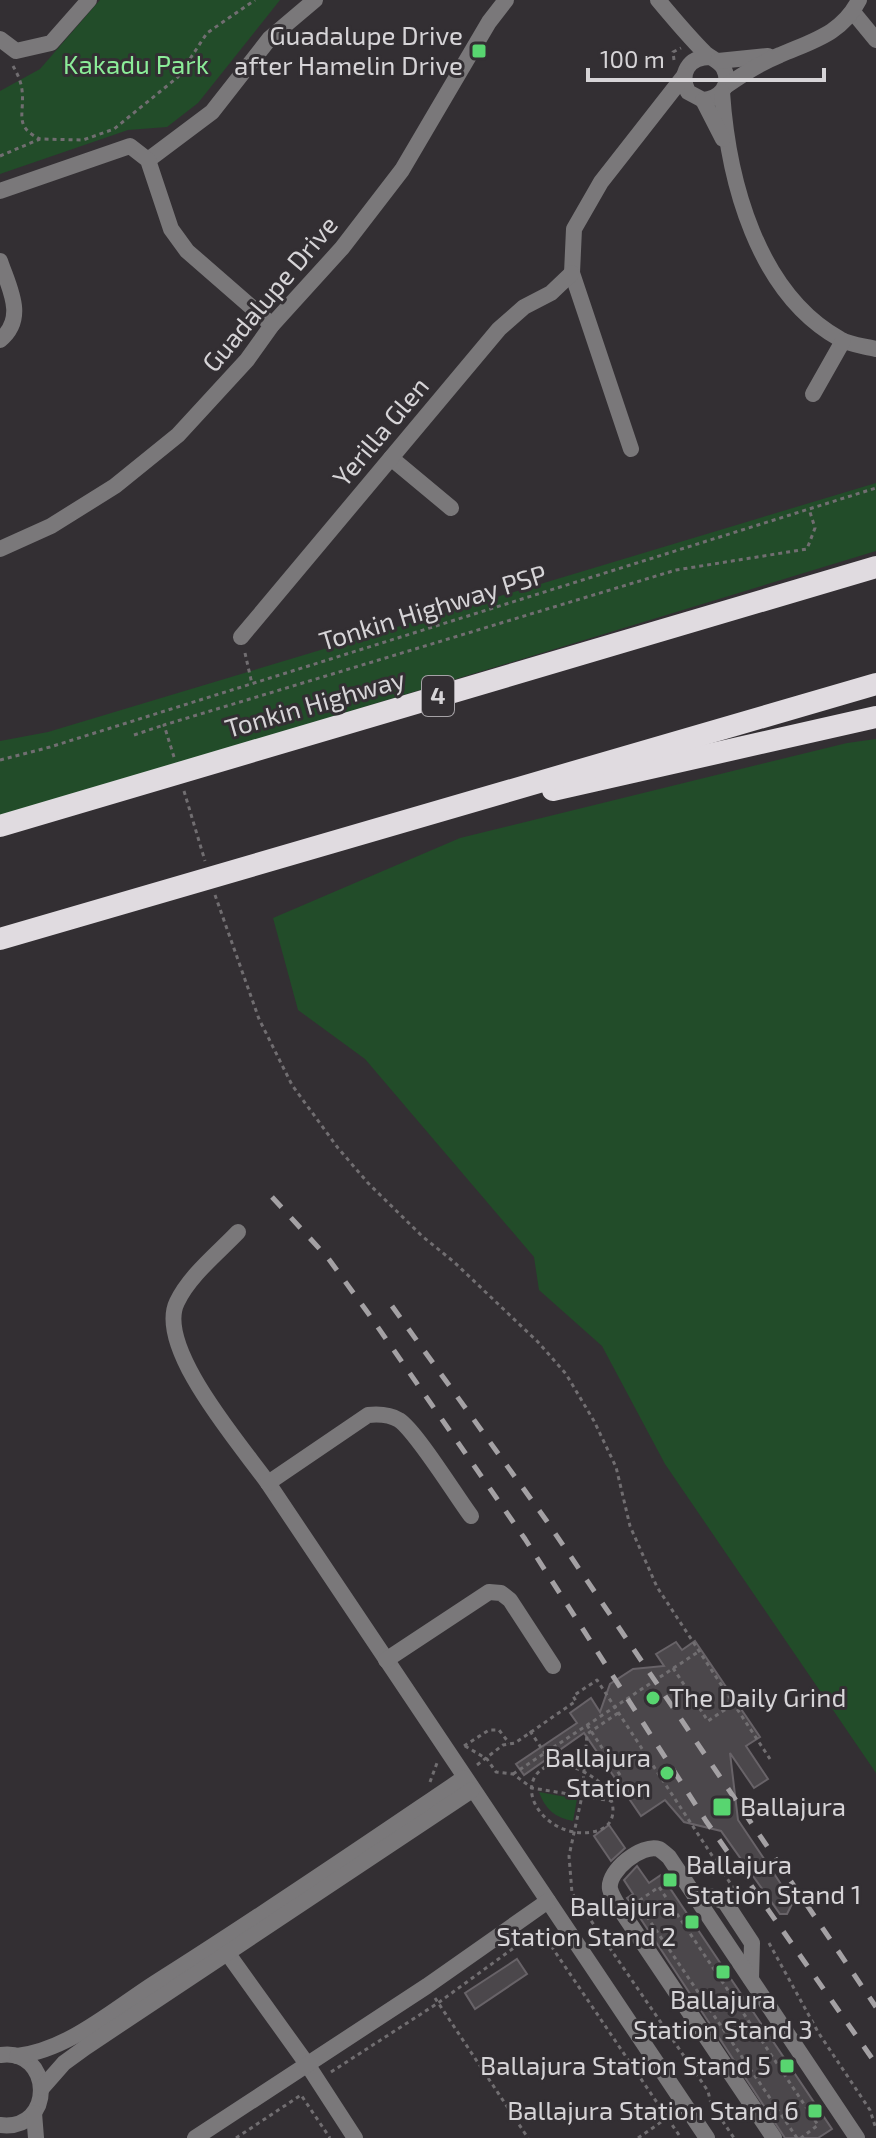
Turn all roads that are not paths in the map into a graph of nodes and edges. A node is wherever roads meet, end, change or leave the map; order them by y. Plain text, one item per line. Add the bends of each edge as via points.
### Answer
1 (89, 0) edge
2 (315, 0) edge
3 (506, 0) edge
4 (658, 0) edge
5 (856, 6) edge
6 (669, 14) junction
7 (876, 40) edge
8 (4, 42) edge
9 (782, 54) junction
10 (714, 59) junction
11 (682, 69) junction
12 (724, 89) junction
13 (698, 98) junction
14 (649, 122) junction
15 (727, 147) junction
16 (148, 160) junction
17 (0, 191) edge
18 (0, 261) edge
19 (572, 273) junction
20 (272, 325) junction
21 (0, 340) edge
22 (843, 341) junction
23 (876, 349) edge
24 (813, 394) dead end
25 (631, 449) dead end
26 (391, 458) junction
27 (451, 508) dead end
28 (0, 549) edge
29 (871, 568) edge
30 (241, 637) road end
31 (876, 684) edge
32 (876, 717) edge
33 (432, 812) junction
34 (0, 826) edge
35 (0, 939) edge
36 (238, 1232) dead end
37 (268, 1483) junction
38 (471, 1516) dead end
39 (386, 1660) junction
40 (553, 1666) dead end
41 (468, 1784) junction
42 (548, 1901) junction
43 (223, 1948) junction
44 (9, 2056) edge
45 (307, 2064) junction
46 (42, 2088) junction
47 (34, 2113) junction
48 (0, 2125) edge
49 (0, 2132) edge
50 (5, 2138) edge
51 (36, 2138) edge
52 (195, 2138) edge
53 (355, 2138) edge
54 (707, 2138) edge
55 (774, 2138) edge
56 (857, 2138) edge

1 - 8 street via 51,43 16,51
2 - 16 street via 270,38 212,112
3 - 20 street, Guadalupe Drive via 402,170 342,248
4 - 6 street
5 - 7 street
5 - 9 street via 821,39
6 - 10 street
6 - 11 street via 682,47
9 - 10 street
9 - 12 street
10 - 11 street via 694,60
10 - 12 street via 726,72
11 - 13 street via 686,87
11 - 14 street
12 - 13 street via 717,97
12 - 15 street
13 - 14 street
13 - 15 street
14 - 19 street via 601,182 574,229
15 - 22 street via 766,264 802,309
16 - 17 street via 130,146
16 - 20 street via 171,229 187,251
18 - 21 street via 16,311 12,330
19 - 25 street
19 - 26 street, Yerilla Glen via 499,329
20 - 28 street, Guadalupe Drive via 178,435 115,486 51,526
22 - 23 street
22 - 24 street
26 - 27 street
26 - 30 street, Yerilla Glen
29 - 34 highway, Tonkin Highway / 4
31 - 33 highway
32 - 33 highway via 588,784
33 - 35 highway
36 - 37 street via 176,1304 175,1340 193,1377
37 - 38 street via 368,1415 383,1414 399,1420 412,1435
37 - 39 street
39 - 40 street via 489,1592 510,1600
39 - 41 street
41 - 42 street
41 - 43 street
42 - 45 street
42 - 54 street
43 - 44 street via 50,2049
43 - 45 street
43 - 46 street via 64,2063
44 - 46 street via 30,2063
45 - 52 street
45 - 53 street
46 - 47 street
47 - 48 street via 16,2125
47 - 51 street
49 - 50 street
55 - 56 street via 610,1891 617,1868 649,1848 669,1857

